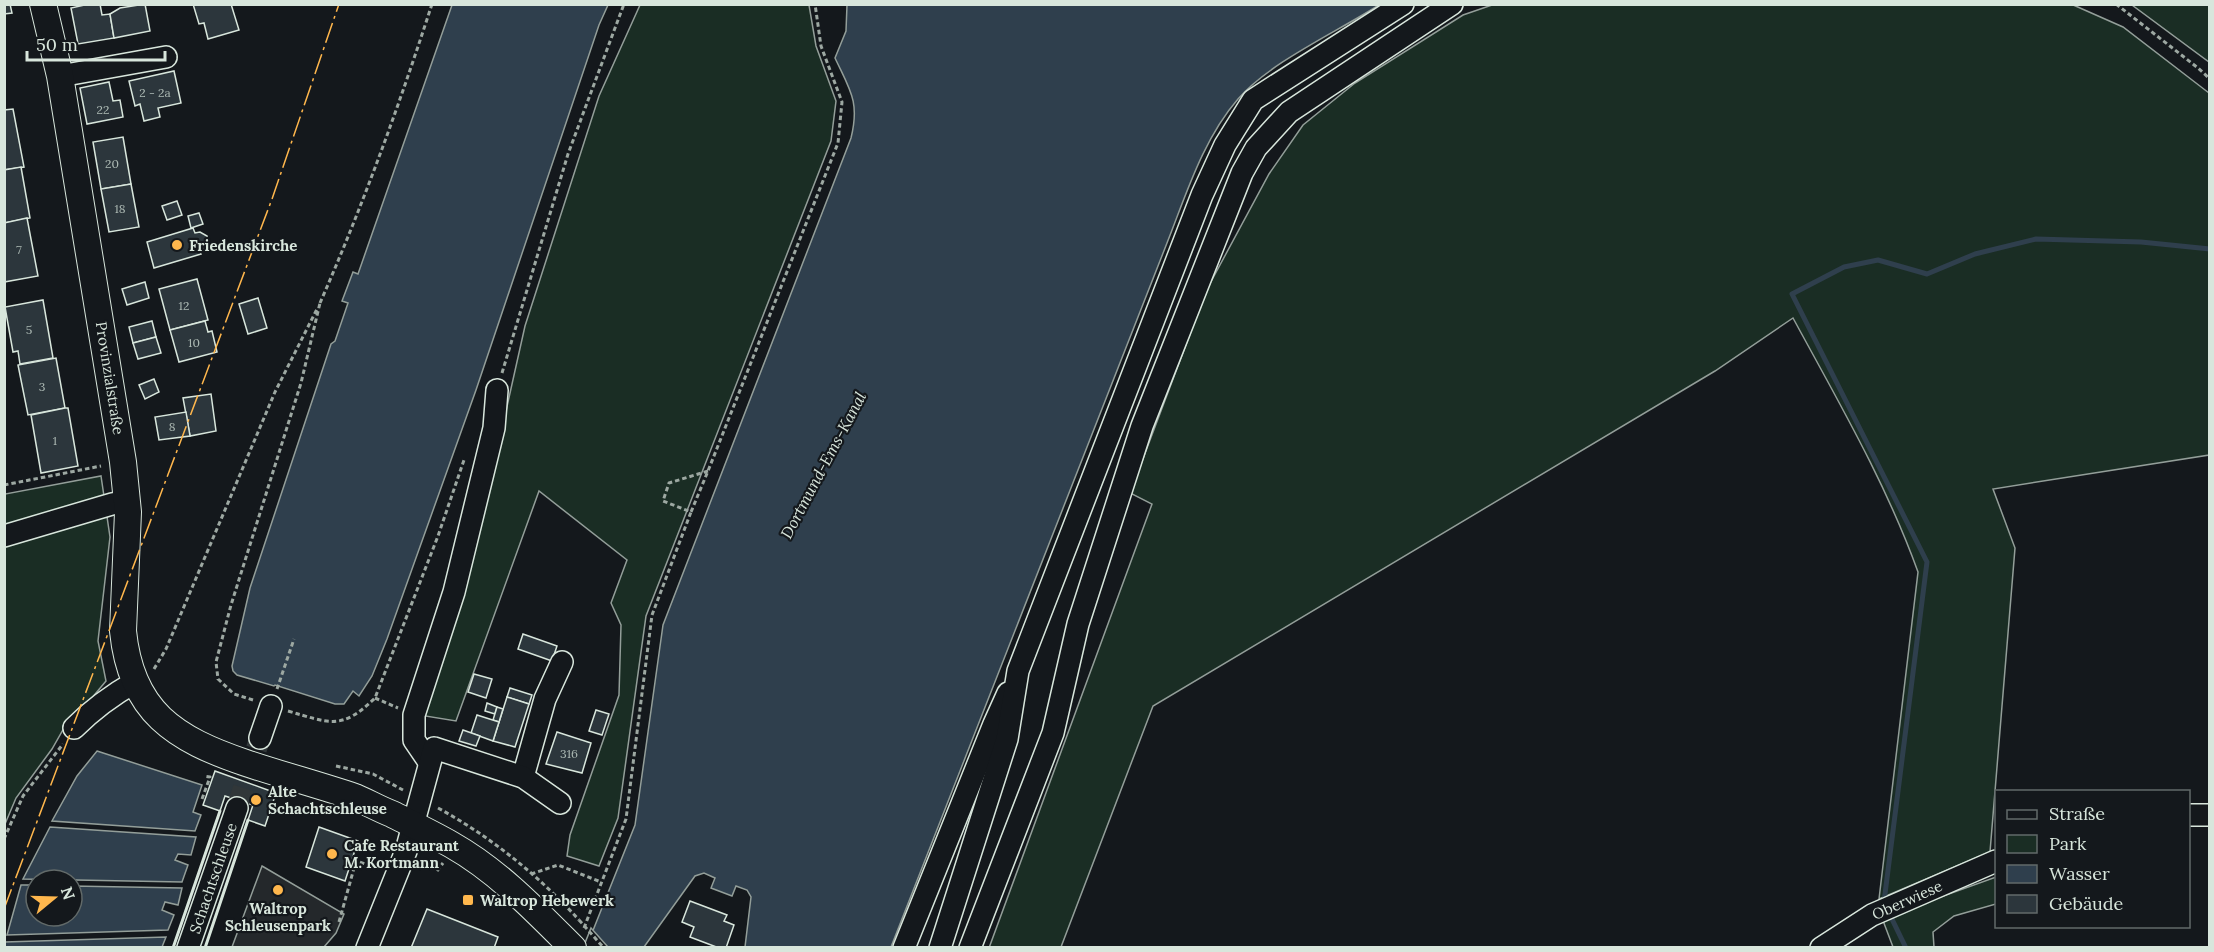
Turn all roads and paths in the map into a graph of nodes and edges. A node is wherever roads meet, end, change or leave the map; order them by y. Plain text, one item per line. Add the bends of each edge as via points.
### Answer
1 (43, 4) edge
2 (432, 4) edge
3 (624, 4) edge
4 (815, 4) edge
5 (1403, 4) edge
6 (1452, 4) edge
7 (2116, 4) edge
8 (166, 57) dead end
9 (60, 76) junction
10 (2210, 79) edge
11 (321, 303) junction
12 (497, 390) joint
13 (468, 450) dead end
14 (123, 462) junction
15 (708, 471) junction
16 (4, 485) edge
17 (127, 501) junction
18 (691, 512) junction
19 (4, 536) edge
20 (294, 639) dead end
21 (562, 662) dead end
22 (1018, 671) junction
23 (143, 673) junction
24 (279, 682) dead end
25 (375, 698) junction
26 (271, 706) junction
27 (414, 715) junction
28 (74, 728) joint
29 (260, 738) tunnel mouth
30 (429, 762) junction
31 (204, 776) dead end
32 (523, 777) junction
33 (202, 799) dead end
34 (560, 803) dead end
35 (237, 808) tunnel mouth
36 (2190, 815) edge
37 (2210, 815) edge
38 (414, 825) junction
39 (4, 839) edge
40 (1995, 861) edge
41 (397, 873) junction
42 (531, 874) dead end
43 (601, 882) junction
44 (339, 922) dead end
45 (575, 937) edge
46 (188, 948) edge
47 (367, 948) edge
48 (604, 948) edge
49 (904, 948) edge
50 (940, 948) edge
51 (970, 948) edge
52 (1821, 948) edge

1 - 9 main road, Provinzialstraße
2 - 11 path via 361,208
3 - 12 path via 568,154
4 - 15 path via 821,46 842,102 838,143
5 - 22 street via 1253,100 1225,145
6 - 51 street via 1289,112 1256,148 1242,173 1142,426 1078,624 1053,733
7 - 10 path
8 - 9 street
9 - 14 main road, Provinzialstraße
11 - 23 path via 275,392 166,649 153,672
11 - 26 path via 216,662 218,679 234,694
12 - 27 street via 494,428 454,592
13 - 25 path
14 - 16 path
14 - 17 main road, Provinzialstraße
15 - 18 path
15 - 18 path via 669,483 663,501
17 - 19 street
17 - 23 main road, Provinzialstraße via 123,631 126,656
18 - 43 path via 652,615 626,819
20 - 24 path
21 - 32 street via 545,699
22 - 49 street
22 - 50 street via 1007,740
23 - 28 street
23 - 38 main road, Provinzialstraße via 155,712 182,736 213,752 357,798
25 - 26 path via 345,721 327,722
25 - 27 path
26 - 29 street
27 - 30 street via 414,740
28 - 39 path via 23,796
30 - 32 street via 434,748
30 - 38 street
31 - 33 path via 210,777
32 - 34 street
35 - 46 street, Schachtschleuse
36 - 37 street
38 - 41 street
38 - 45 main road, Provinzialstraße via 454,845
40 - 52 street, Oberwiese via 1872,915
41 - 44 path via 356,861
41 - 47 street
42 - 43 path via 558,865
43 - 45 path
45 - 48 path, bridge

